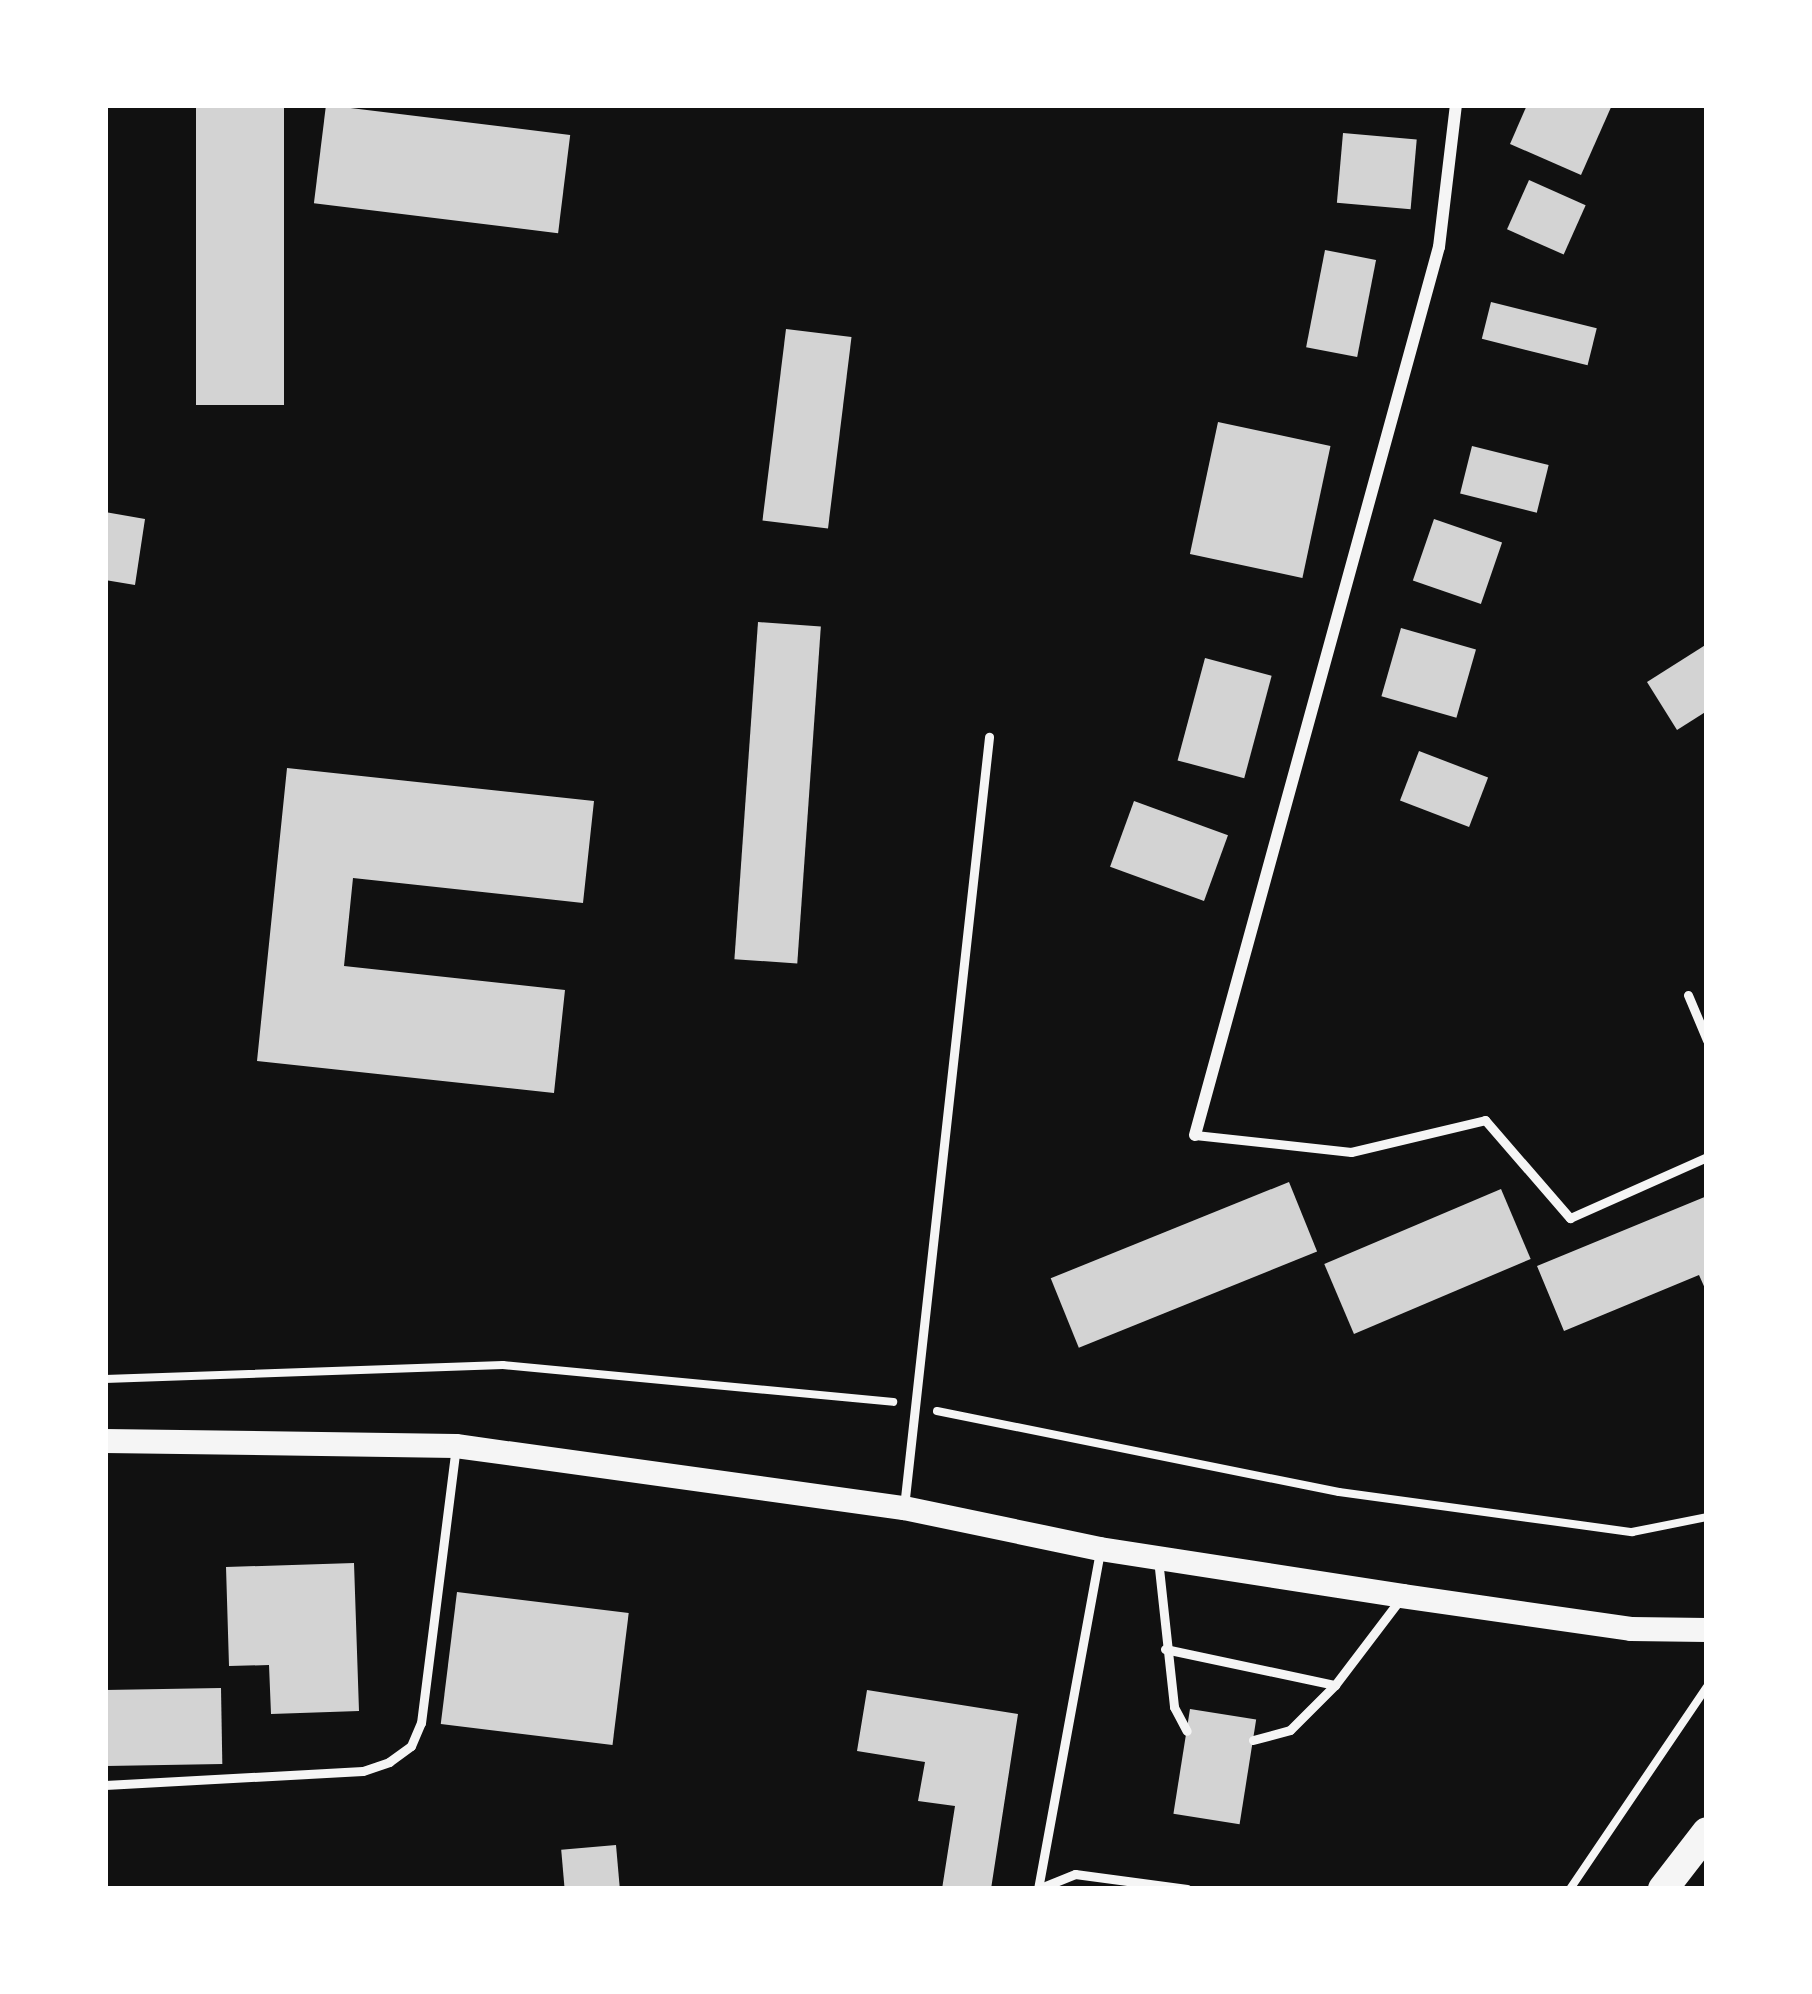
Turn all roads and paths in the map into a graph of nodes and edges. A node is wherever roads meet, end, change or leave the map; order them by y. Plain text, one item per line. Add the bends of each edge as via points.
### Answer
1 (1456, 105) edge
2 (988, 737) dead end
3 (1688, 995) dead end
4 (1707, 1040) edge
5 (1195, 1135) joint
6 (1707, 1157) edge
7 (105, 1442) edge
8 (456, 1446) junction
9 (904, 1508) junction
10 (1100, 1549) junction
11 (1158, 1559) junction
12 (1402, 1596) junction
13 (1707, 1630) edge
14 (1165, 1649) junction
15 (1334, 1685) junction
16 (1707, 1687) edge
17 (1187, 1731) dead end
18 (1253, 1740) dead end
19 (105, 1785) edge
20 (1707, 1832) edge
21 (1038, 1889) edge
22 (1187, 1889) edge
23 (1570, 1889) edge
24 (1663, 1889) edge

1 - 5 street via 1438,248
2 - 9 lane
3 - 4 lane
5 - 6 lane via 1351,1152 1485,1120 1570,1219
7 - 8 main road
8 - 9 main road
8 - 19 lane via 421,1723 410,1746 363,1771
9 - 10 main road
10 - 11 main road
10 - 21 lane
11 - 12 main road
11 - 14 lane
12 - 13 main road via 1631,1629
12 - 15 lane
14 - 15 lane
14 - 17 lane via 1174,1707
15 - 18 lane via 1290,1730
16 - 23 path
20 - 24 main road
21 - 22 lane via 1076,1874

